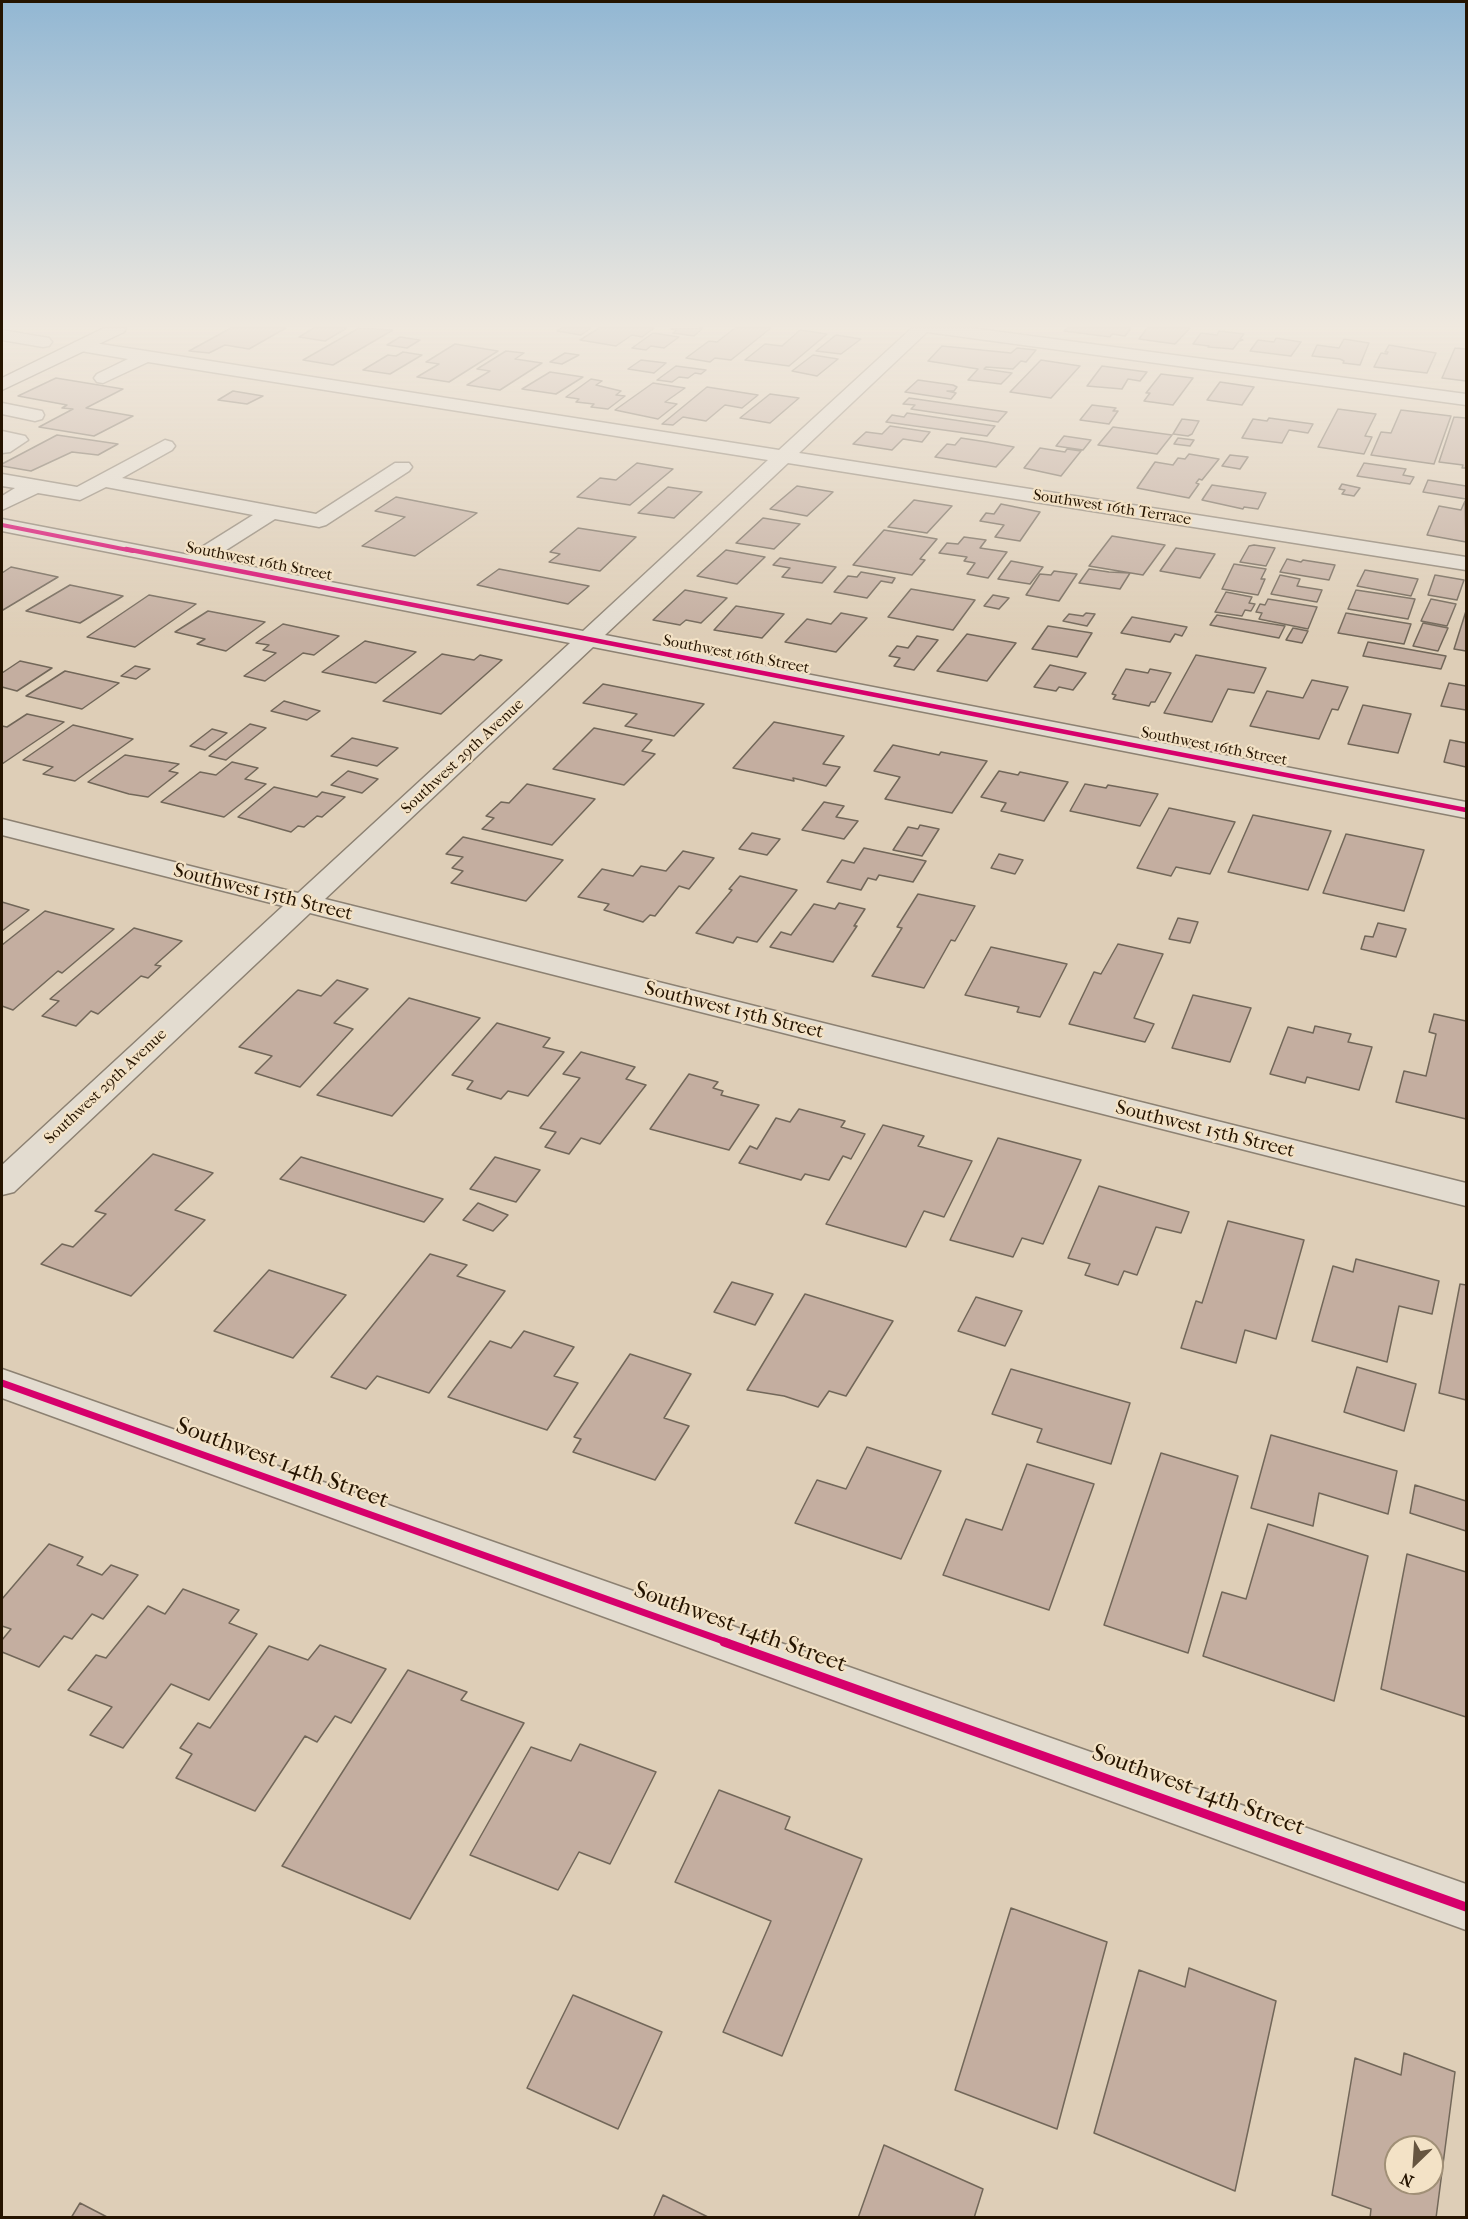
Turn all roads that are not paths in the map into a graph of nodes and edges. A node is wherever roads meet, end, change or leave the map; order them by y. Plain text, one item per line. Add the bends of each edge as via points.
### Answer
1 (627, 432) edge
2 (810, 432) edge
3 (165, 446) dead end
4 (783, 456) junction
5 (402, 467) dead end
6 (2, 480) edge
7 (104, 481) junction
8 (35, 486) junction
9 (3, 502) edge
10 (272, 512) junction
11 (2, 525) edge
12 (193, 562) junction
13 (1467, 564) edge
14 (588, 640) junction
15 (1467, 810) edge
16 (2, 827) edge
17 (306, 903) junction
18 (2, 1184) edge
19 (1467, 1195) edge
20 (2, 1383) edge
21 (1467, 1907) edge

1 - 4 street, Southwest 16th Terrace
2 - 4 street, Southwest 29th Avenue
3 - 7 street
4 - 13 street, Southwest 16th Terrace
4 - 14 street, Southwest 29th Avenue
5 - 10 street via 319,521
6 - 8 street
7 - 8 street via 80,494
7 - 10 street
8 - 9 street
10 - 12 street
11 - 12 street, Southwest 16th Street
12 - 14 street, Southwest 16th Street
14 - 15 street, Southwest 16th Street
14 - 17 street, Southwest 29th Avenue
16 - 17 street, Southwest 15th Street
17 - 18 street, Southwest 29th Avenue
17 - 19 street, Southwest 15th Street
20 - 21 street, Southwest 14th Street

